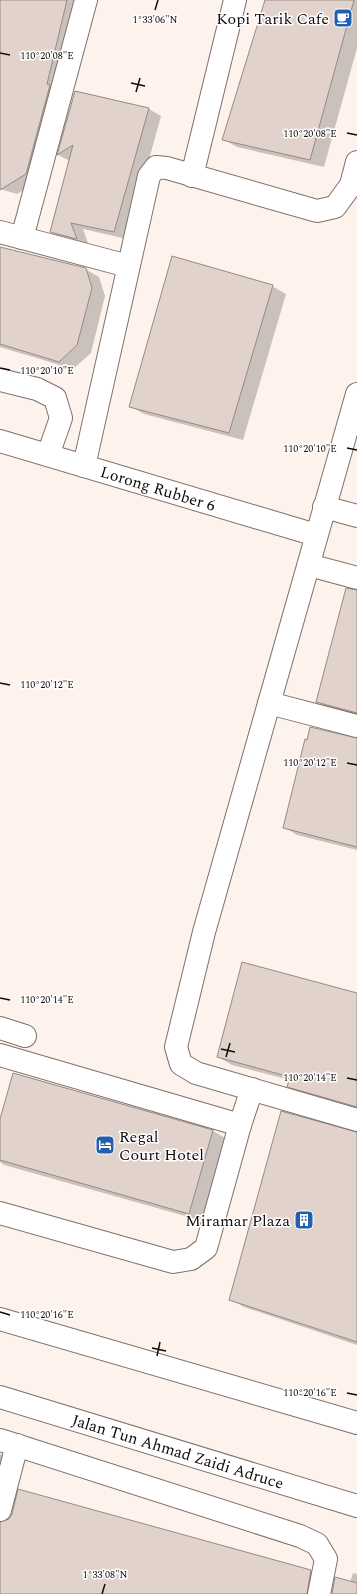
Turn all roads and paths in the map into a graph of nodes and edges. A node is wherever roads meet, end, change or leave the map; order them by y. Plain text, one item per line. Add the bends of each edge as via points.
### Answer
1 (86, 0) edge
2 (235, 0) edge
3 (357, 162) edge
4 (192, 176) junction
5 (0, 232) edge
6 (22, 238) junction
7 (128, 266) junction
8 (0, 380) edge
9 (357, 394) edge
10 (0, 441) edge
11 (48, 455) junction
12 (84, 466) junction
13 (324, 507) junction
14 (357, 516) edge
15 (316, 535) junction
16 (309, 565) junction
17 (357, 578) edge
18 (269, 703) junction
19 (357, 726) edge
20 (0, 1028) edge
21 (25, 1036) dead end
22 (0, 1055) edge
23 (252, 1089) junction
24 (357, 1120) edge
25 (240, 1126) junction
26 (0, 1213) edge
27 (0, 1319) edge
28 (0, 1397) edge
29 (357, 1423) edge
30 (9, 1442) edge
31 (357, 1506) edge
32 (0, 1510) edge
33 (319, 1594) edge

1 - 6 main road
2 - 4 main road
3 - 4 main road via 350,185 335,207 317,211
4 - 7 main road via 156,167 149,176
5 - 6 main road
6 - 7 main road
7 - 12 main road
8 - 11 main road via 37,389 55,398 61,418
9 - 13 main road
10 - 11 main road, Lorong Rubber 6
11 - 12 main road, Lorong Rubber 6
12 - 15 main road, Lorong Rubber 6
13 - 14 main road
13 - 15 main road
15 - 16 main road
16 - 17 main road
16 - 18 main road
18 - 19 main road
18 - 23 main road via 204,932 176,1047 181,1064 196,1073
20 - 21 main road
22 - 25 main road
23 - 24 main road
23 - 25 main road
25 - 26 main road via 206,1248 191,1259 173,1262
27 - 29 main road
28 - 31 main road, Jalan Tun Ahmad Zaidi Adruce
30 - 32 main road
30 - 33 main road via 300,1536 317,1544 326,1559

